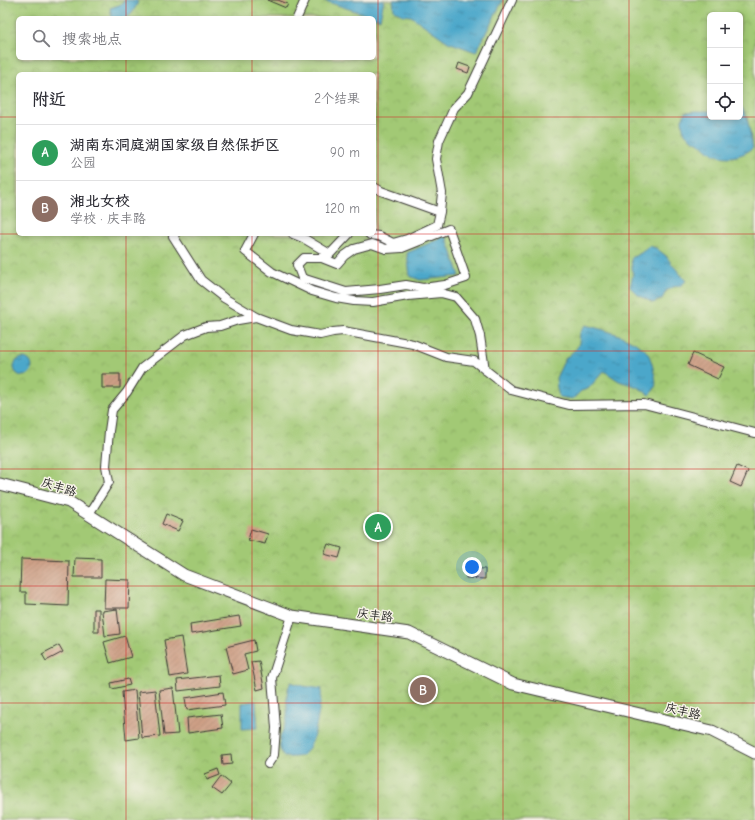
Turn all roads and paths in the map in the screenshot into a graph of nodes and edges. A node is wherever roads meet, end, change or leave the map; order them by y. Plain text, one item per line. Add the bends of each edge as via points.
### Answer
1 (305, 0) edge
2 (512, 0) edge
3 (298, 16) edge
4 (376, 188) edge
5 (440, 212) junction
6 (173, 236) edge
7 (253, 236) edge
8 (298, 236) edge
9 (347, 236) edge
10 (376, 236) edge
11 (402, 248) joint
12 (256, 317) junction
13 (485, 370) junction
14 (755, 433) edge
15 (0, 484) edge
16 (88, 514) junction
17 (292, 616) junction
18 (755, 753) edge
19 (268, 764) dead end

1 - 3 street
2 - 5 street via 468,93 454,108 439,141 436,159 442,193
4 - 5 street
5 - 10 street via 437,225 407,239 393,243
6 - 12 street via 201,280 224,298
7 - 13 street via 245,251 272,272 312,291 336,298 373,302 441,293 456,297 475,319
8 - 9 street via 330,254
11 - 11 street via 449,229 466,278 445,285 423,288 406,285 346,292 302,278 297,265 304,258 322,258 337,264 354,249 372,244 386,249
12 - 13 street via 291,330 320,335 343,331 413,344 446,357 474,361
12 - 16 street via 206,327 185,335 142,368 112,410 106,466 109,482
13 - 14 street via 511,390 569,405 644,404
15 - 16 street, 庆丰路 via 69,502
16 - 17 street, 庆丰路 via 184,575
17 - 18 street, 庆丰路 via 409,633 513,684 712,731
17 - 19 street via 272,678 276,728 274,755

